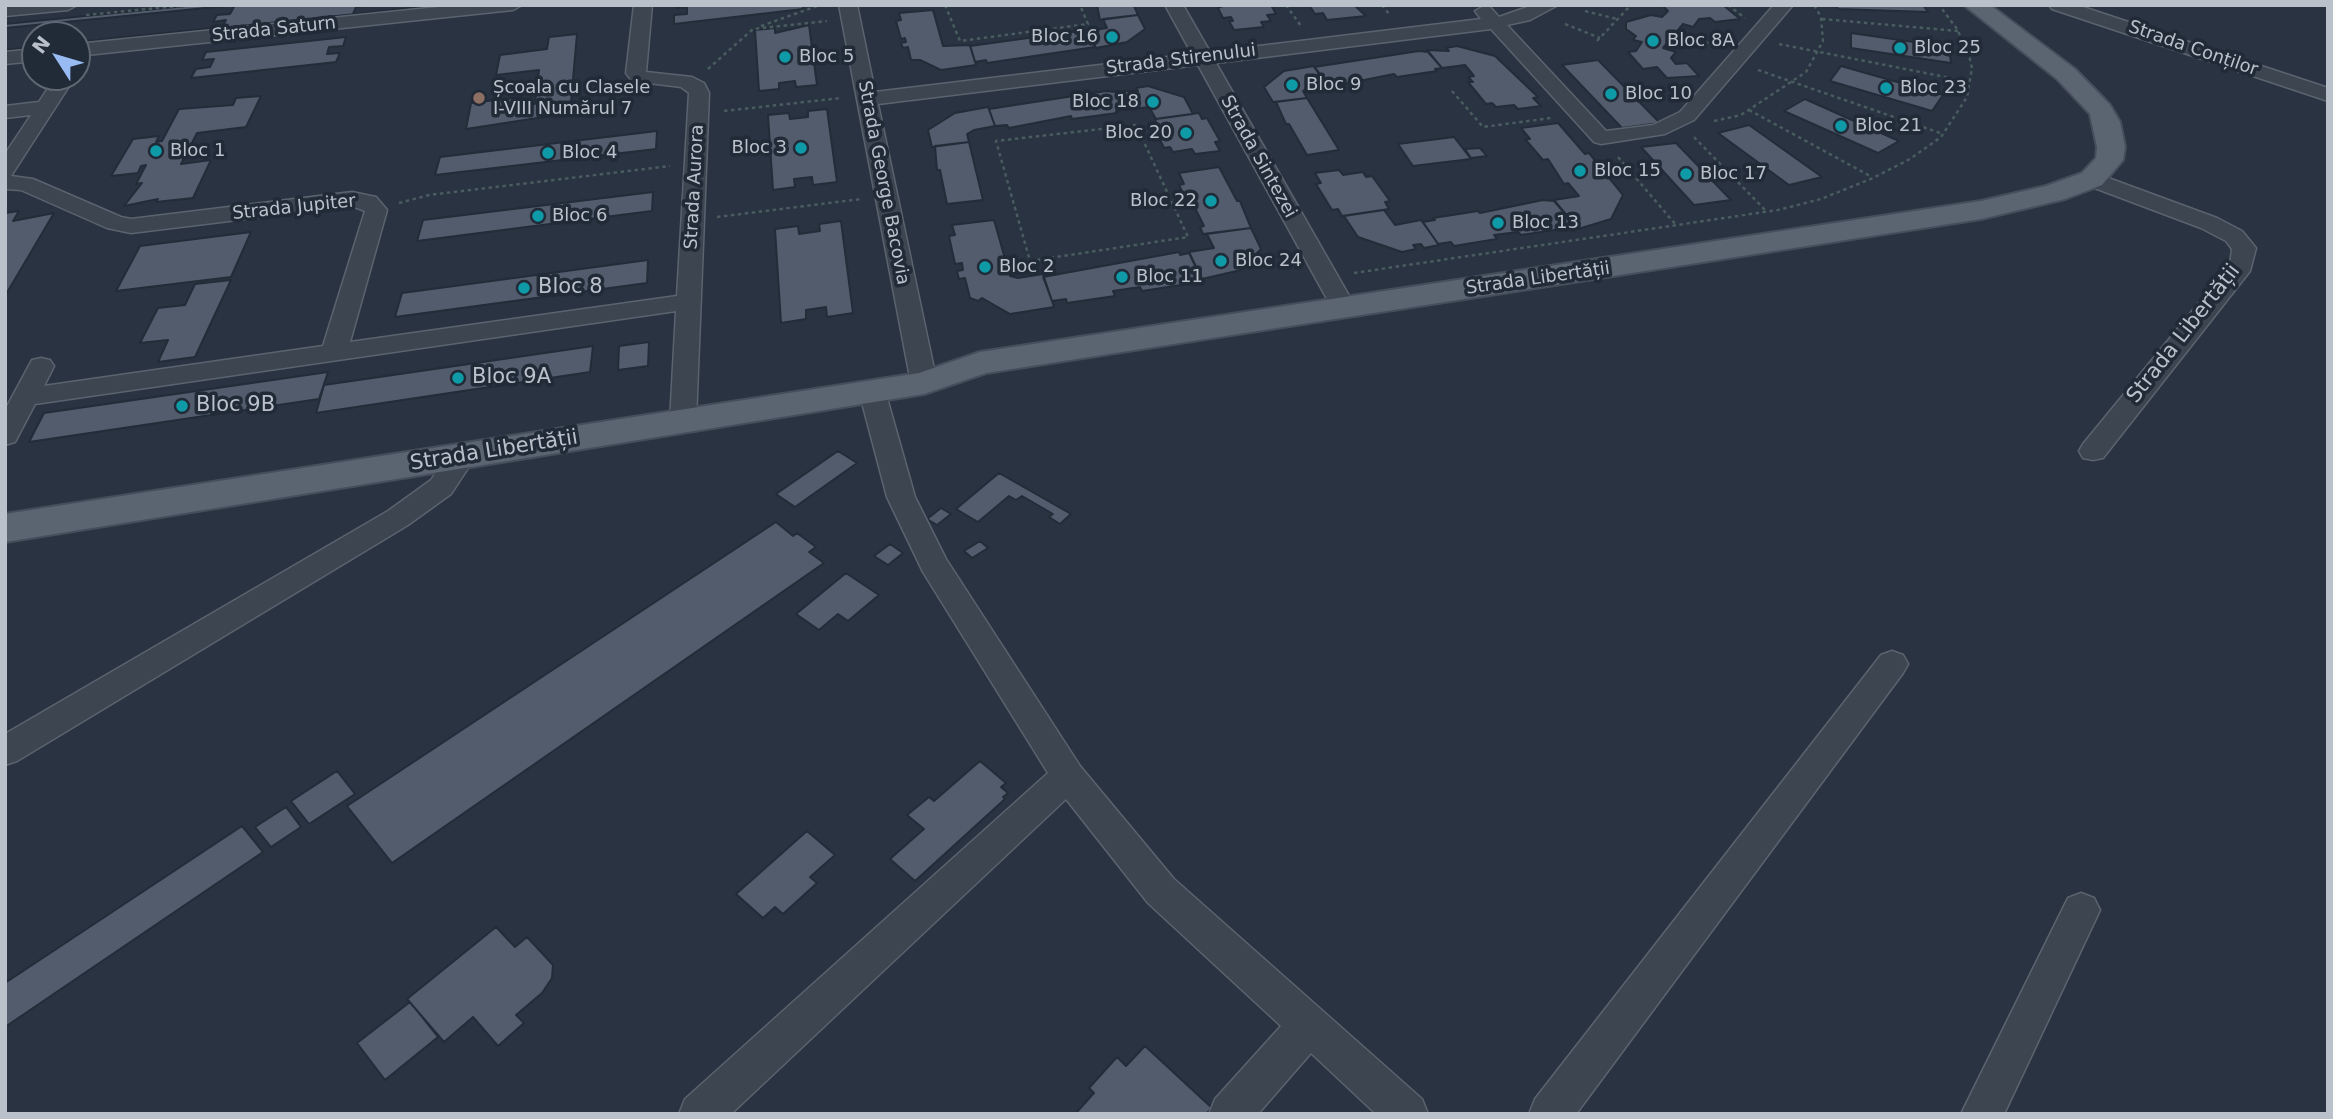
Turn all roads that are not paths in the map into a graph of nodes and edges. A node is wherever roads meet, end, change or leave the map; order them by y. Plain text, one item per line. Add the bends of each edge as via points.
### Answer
1 (513, 5) edge
2 (643, 5) edge
3 (1174, 5) edge
4 (1479, 5) edge
5 (1549, 5) edge
6 (1784, 5) edge
7 (1975, 5) edge
8 (2058, 5) edge
9 (76, 10) edge
10 (5, 11) edge
11 (849, 12) edge
12 (1495, 23) junction
13 (91, 52) edge
14 (1203, 58) junction
15 (55, 91) edge
16 (2328, 95) edge
17 (866, 97) junction
18 (44, 107) junction
19 (5, 112) edge
20 (5, 171) edge
21 (2092, 179) junction
22 (5, 182) edge
23 (688, 302) junction
24 (1343, 309) junction
25 (334, 352) junction
26 (41, 366) dead end
27 (921, 371) junction
28 (872, 391) junction
29 (25, 397) junction
30 (684, 409) junction
31 (5, 436) edge
32 (2093, 451) dead end
33 (463, 456) junction
34 (281, 472) junction
35 (5, 502) edge
36 (5, 528) edge
37 (1892, 664) dead end
38 (5, 751) edge
39 (1068, 776) junction
40 (2081, 910) dead end
41 (1308, 1026) junction
42 (700, 1114) edge
43 (1230, 1114) edge
44 (1407, 1114) edge
45 (1550, 1114) edge
46 (1982, 1114) edge

1 - 13 street, Strada Saturn
2 - 23 street, Strada Aurora via 639,78 691,84 699,93
3 - 14 street, Strada Sintezei
4 - 12 street
5 - 12 street, Strada Stirenului
6 - 12 street via 1694,111 1679,122 1644,133 1601,138
7 - 21 main road via 2066,74 2101,111 2110,133 2109,160
8 - 16 street, Strada Conților
9 - 10 street
11 - 17 street, Strada George Bacovia
12 - 14 street, Strada Stirenului
14 - 17 street, Strada Stirenului
14 - 24 street, Strada Sintezei
15 - 18 street
17 - 27 street, Strada George Bacovia
18 - 19 street
18 - 20 street
21 - 24 main road, Strada Libertății via 2055,193 1980,210
21 - 32 street, Strada Libertății via 2209,223 2234,236 2244,248 2242,266
22 - 25 street, Strada Jupiter via 25,184 131,226 352,199 368,202 376,210
23 - 25 street
23 - 30 street, Strada Aurora
24 - 27 main road, Strada Libertății
25 - 29 street
26 - 29 street
27 - 28 main road, Strada Libertății
27 - 30 main road, Strada Libertății
28 - 30 main road, Strada Libertății
28 - 39 street via 901,497 934,564
29 - 31 street
30 - 33 main road, Strada Libertății
30 - 34 main road, Strada Libertății
33 - 34 main road, Strada Libertății
33 - 38 street via 441,487 398,518
34 - 35 main road, Strada Libertății
34 - 36 main road, Strada Libertății
37 - 45 street
39 - 41 street via 1161,891
39 - 42 street
40 - 46 street
41 - 43 street
41 - 44 street

